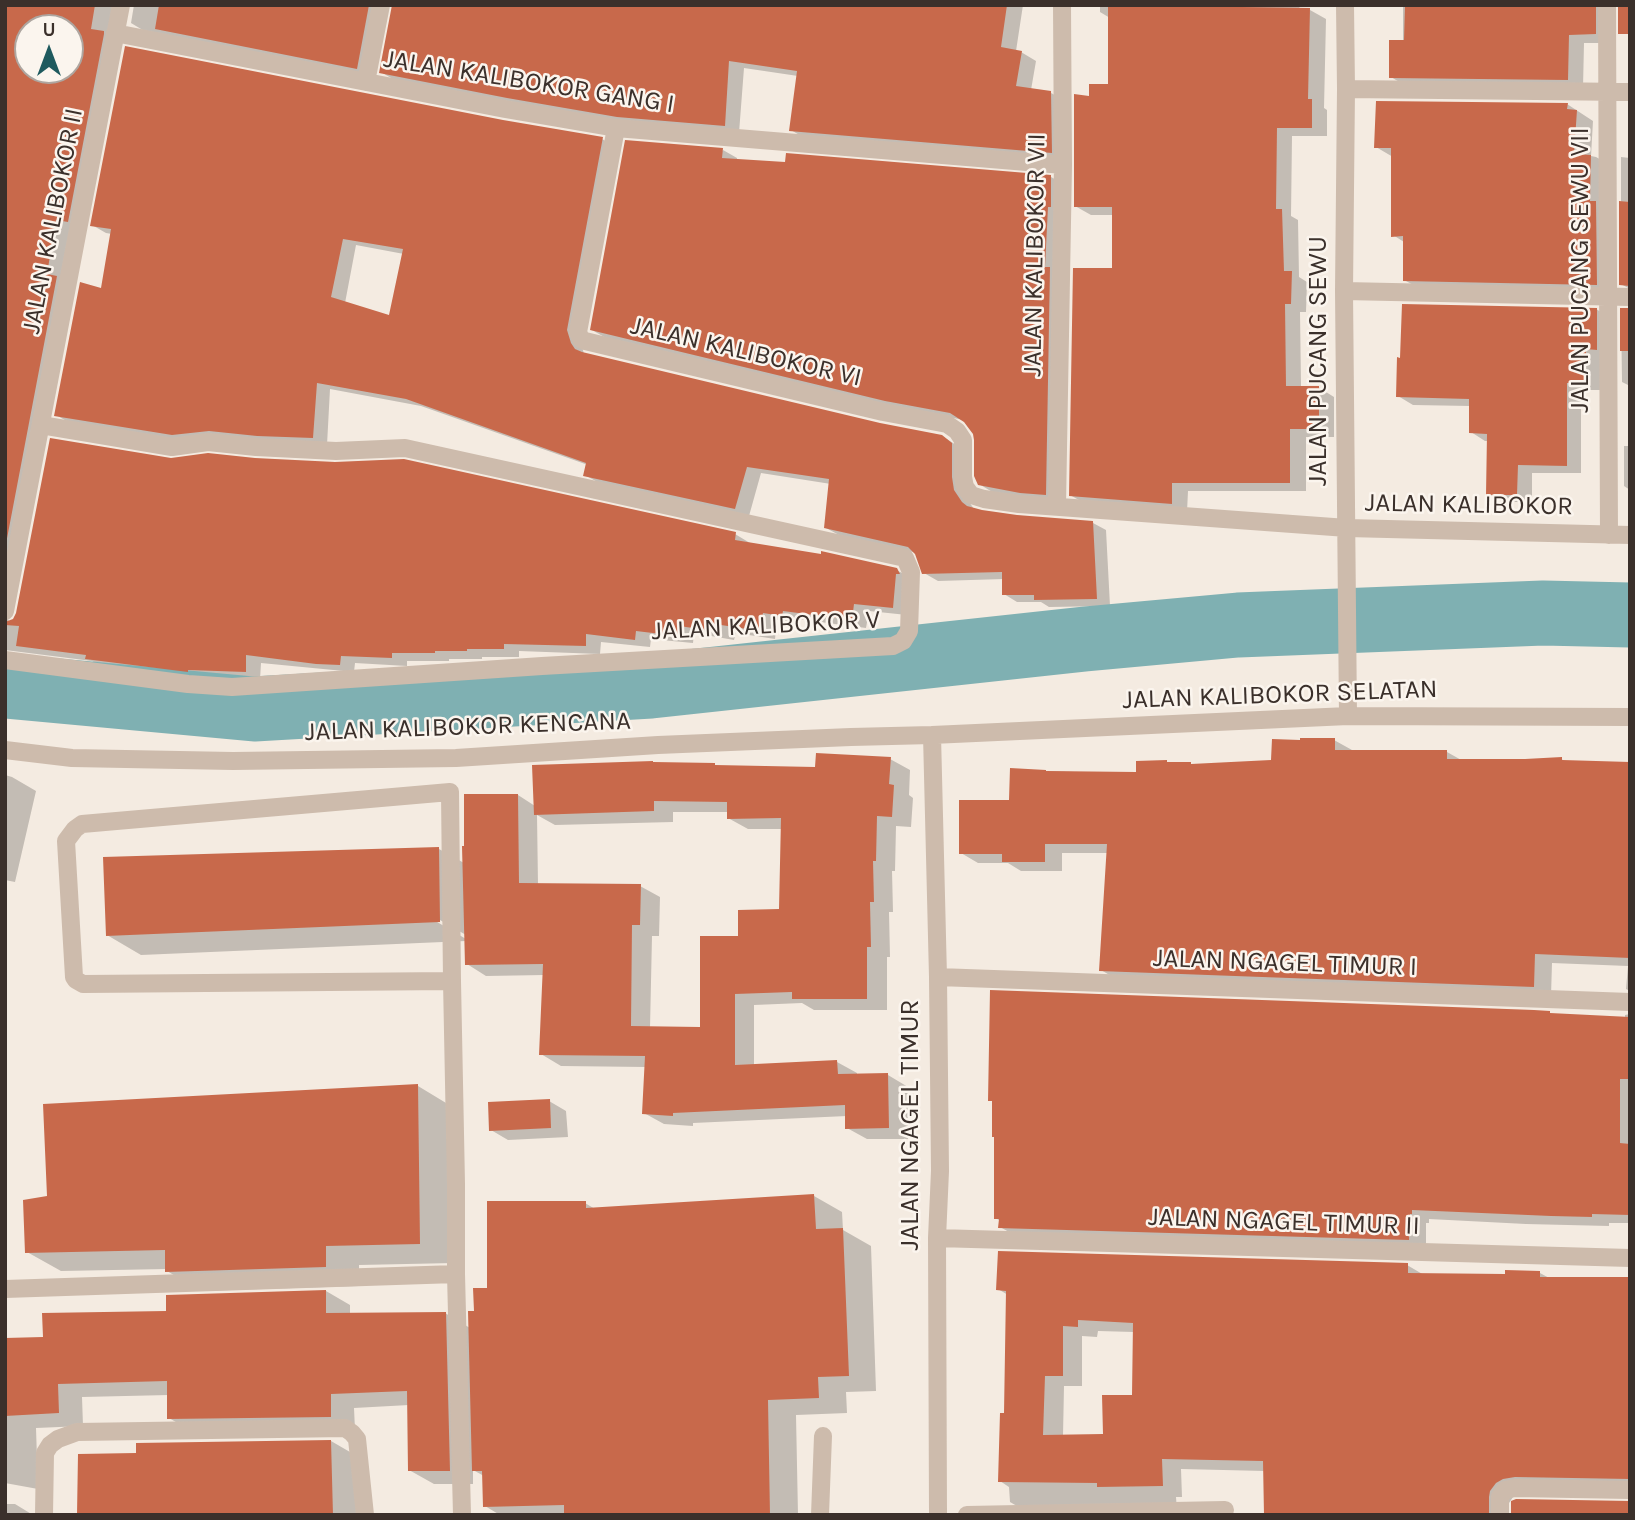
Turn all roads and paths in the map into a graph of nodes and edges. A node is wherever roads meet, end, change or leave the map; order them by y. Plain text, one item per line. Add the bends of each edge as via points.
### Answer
1 (121, 5) edge
2 (381, 5) edge
3 (1062, 5) edge
4 (1345, 5) edge
5 (1608, 5) edge
6 (115, 33) junction
7 (366, 82) junction
8 (1346, 89) junction
9 (1607, 92) junction
10 (1630, 92) edge
11 (616, 128) junction
12 (1063, 165) junction
13 (1344, 291) junction
14 (1608, 297) junction
15 (1630, 297) edge
16 (41, 425) junction
17 (1057, 506) junction
18 (1347, 528) junction
19 (1609, 535) junction
20 (1630, 535) edge
21 (5, 611) edge
22 (5, 660) edge
23 (1348, 716) junction
24 (1630, 716) edge
25 (932, 735) junction
26 (5, 750) edge
27 (938, 977) junction
28 (452, 981) junction
29 (1630, 1002) edge
30 (937, 1238) junction
31 (1630, 1258) edge
32 (456, 1275) junction
33 (5, 1289) edge
34 (823, 1436) dead end
35 (1630, 1490) edge
36 (1225, 1510) dead end
37 (44, 1515) edge
38 (365, 1515) edge
39 (462, 1515) edge
40 (820, 1515) edge
41 (938, 1515) edge
42 (967, 1515) edge
43 (1500, 1515) edge

1 - 6 street, JALAN KALIBOKOR II
2 - 7 street
3 - 12 street, JALAN KALIBOKOR VII
4 - 8 street, JALAN PUCANG SEWU
5 - 9 street, JALAN PUCANG SEWU VII
6 - 7 street, JALAN KALIBOKOR GANG I
6 - 16 street, JALAN KALIBOKOR II
7 - 11 street, JALAN KALIBOKOR GANG I
8 - 9 street
8 - 13 street, JALAN PUCANG SEWU
9 - 10 street
9 - 14 street, JALAN PUCANG SEWU VII
11 - 12 street, JALAN KALIBOKOR GANG I
11 - 17 street, JALAN KALIBOKOR VI via 578,332 581,339 947,424 963,440 963,477 971,495
12 - 17 street, JALAN KALIBOKOR VII
13 - 14 street
13 - 18 street, JALAN PUCANG SEWU
14 - 15 street
14 - 19 street, JALAN PUCANG SEWU VII
16 - 21 street, JALAN KALIBOKOR II
16 - 22 street, JALAN KALIBOKOR V via 172,446 208,442 336,451 405,448 905,558 911,572 909,631 893,646 232,687
17 - 18 street, JALAN KALIBOKOR
18 - 19 street, JALAN KALIBOKOR
18 - 23 street, JALAN PUCANG SEWU
19 - 20 street, JALAN KALIBOKOR
23 - 24 street, JALAN KALIBOKOR SELATAN
23 - 25 street, JALAN KALIBOKOR SELATAN
25 - 26 street, JALAN KALIBOKOR KENCANA via 671,744 456,758 72,758
25 - 27 street, JALAN NGAGEL TIMUR
27 - 29 street, JALAN NGAGEL TIMUR I
27 - 30 street, JALAN NGAGEL TIMUR
28 - 28 street via 83,984 74,977 66,841 82,824 450,792
28 - 32 street
30 - 31 street, JALAN NGAGEL TIMUR II
30 - 41 street, JALAN NGAGEL TIMUR
32 - 33 street
32 - 39 street
34 - 40 street
35 - 43 street via 1515,1488 1500,1497
36 - 42 street
37 - 38 street via 46,1452 58,1439 77,1432 345,1429 357,1439

